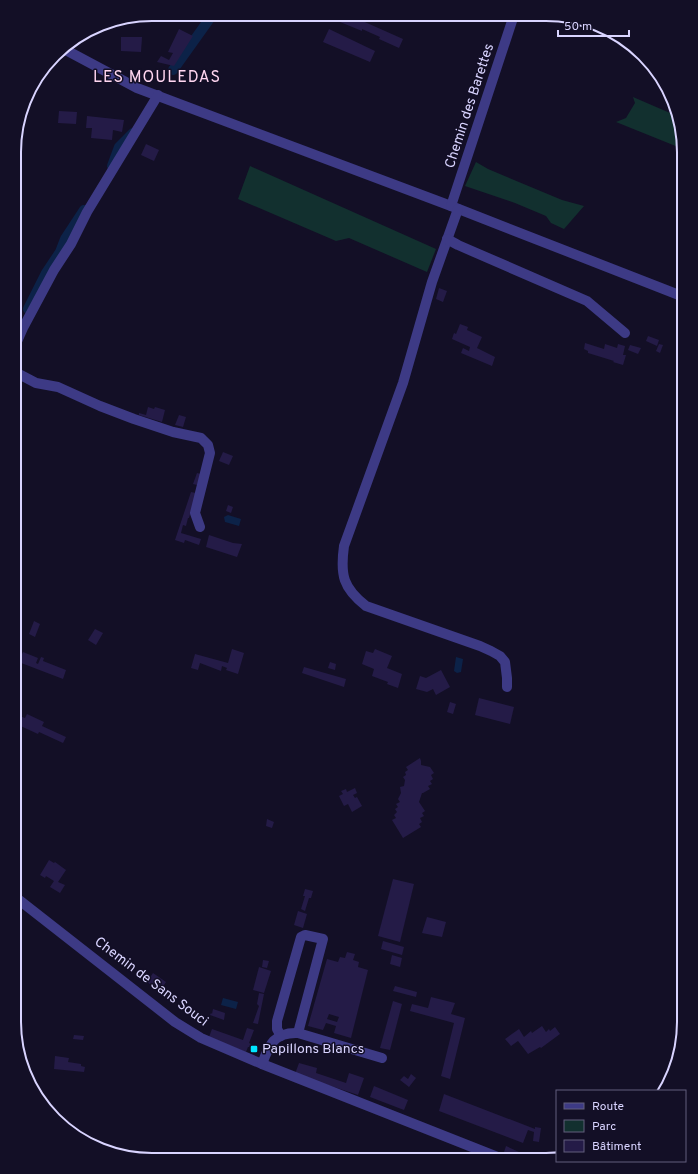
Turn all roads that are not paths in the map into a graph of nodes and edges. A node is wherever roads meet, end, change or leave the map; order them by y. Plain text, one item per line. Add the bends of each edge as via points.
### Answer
1 (512, 21) edge
2 (69, 52) edge
3 (66, 54) edge
4 (74, 55) junction
5 (158, 96) junction
6 (454, 208) junction
7 (447, 239) junction
8 (677, 294) edge
9 (21, 332) edge
10 (625, 333) dead end
11 (21, 375) edge
12 (200, 527) dead end
13 (507, 687) dead end
14 (21, 901) edge
15 (298, 1033) junction
16 (281, 1036) junction
17 (382, 1058) dead end
18 (262, 1064) junction
19 (487, 1153) edge

1 - 6 street, Chemin des Barettes
2 - 4 street
3 - 4 street
4 - 5 street via 137,88
5 - 6 street
5 - 9 street via 87,212
6 - 7 street, Chemin des Barettes
6 - 8 street
7 - 10 street via 587,301
7 - 13 street, Chemin des Barettes via 403,383 344,546 341,564 345,582 355,597 366,606 480,646 500,656 505,662
11 - 12 street via 36,383 58,387 134,419 201,438 208,445 210,453 195,513
14 - 18 street, Chemin de Sans Souci via 175,1022 201,1038
15 - 16 street
15 - 16 street via 323,939 305,934 301,937 277,1021 277,1029
15 - 17 street
16 - 18 street via 271,1042
18 - 19 street, Chemin de Sans Souci

